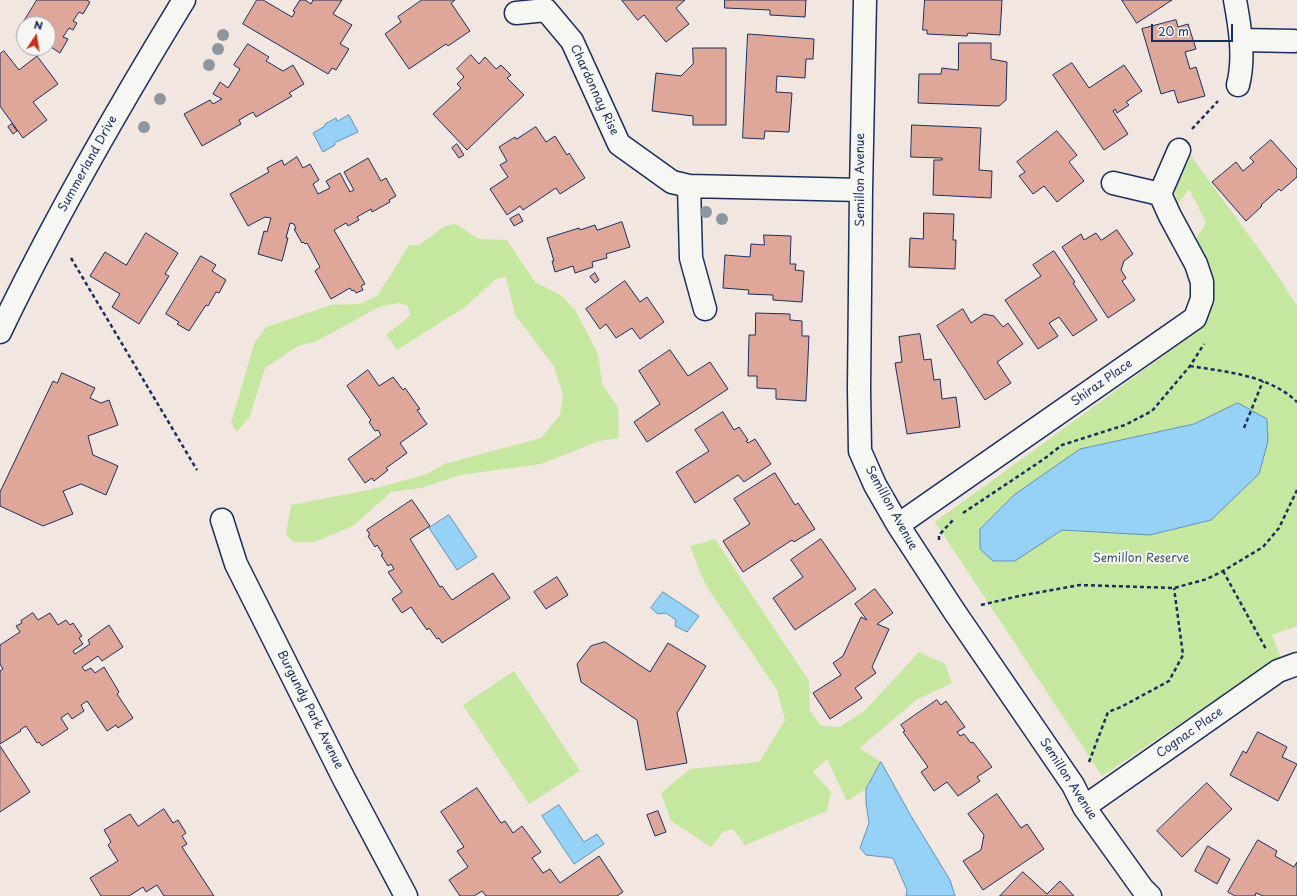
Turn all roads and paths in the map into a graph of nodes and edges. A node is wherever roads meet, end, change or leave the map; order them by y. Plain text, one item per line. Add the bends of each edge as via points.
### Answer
1 (184, 0) edge
2 (864, 0) edge
3 (1235, 0) edge
4 (549, 5) edge
5 (516, 13) dead end
6 (1241, 40) junction
7 (1294, 41) dead end
8 (1238, 85) dead end
9 (1220, 98) dead end
10 (1178, 150) joint
11 (1113, 183) dead end
12 (689, 186) junction
13 (861, 190) junction
14 (1160, 194) junction
15 (71, 258) dead end
16 (706, 309) dead end
17 (0, 332) edge
18 (1205, 342) dead end
19 (1190, 366) junction
20 (1263, 382) junction
21 (1297, 402) edge
22 (1244, 428) dead end
23 (197, 470) dead end
24 (1297, 490) edge
25 (222, 520) dead end
26 (898, 525) junction
27 (939, 545) dead end
28 (1223, 571) junction
29 (1174, 588) junction
30 (977, 605) dead end
31 (1267, 650) dead end
32 (1297, 664) edge
33 (1089, 762) dead end
34 (1084, 807) junction
35 (406, 896) edge
36 (1150, 896) edge

1 - 17 street, Summerland Drive via 84,169
2 - 13 street, Semillon Avenue
3 - 6 street
4 - 5 street, Chardonnay Rise
4 - 12 street, Chardonnay Rise via 572,42 619,144 672,182
6 - 7 street
6 - 8 street via 1241,74
9 - 10 path via 1184,138
10 - 14 street
11 - 14 street
12 - 13 street, Chardonnay Rise
12 - 16 street via 691,258
13 - 26 street, Semillon Avenue via 860,451 875,485
14 - 26 street, Shiraz Place via 1196,264 1202,282 1202,299 1195,318
15 - 23 path
18 - 19 path
19 - 20 path via 1245,376
19 - 27 path via 1152,411 1125,426 1062,445 953,520 939,535
20 - 21 path via 1289,394
20 - 22 path
24 - 28 path via 1279,528 1263,547
25 - 35 street, Burgundy Park Avenue via 236,564
26 - 34 street, Semillon Avenue via 1073,785
28 - 29 path via 1207,579
28 - 31 path
29 - 30 path via 1080,585
29 - 33 path via 1182,654 1169,681 1108,712
32 - 34 street, Cognac Place via 1278,671
34 - 36 street, Semillon Avenue

